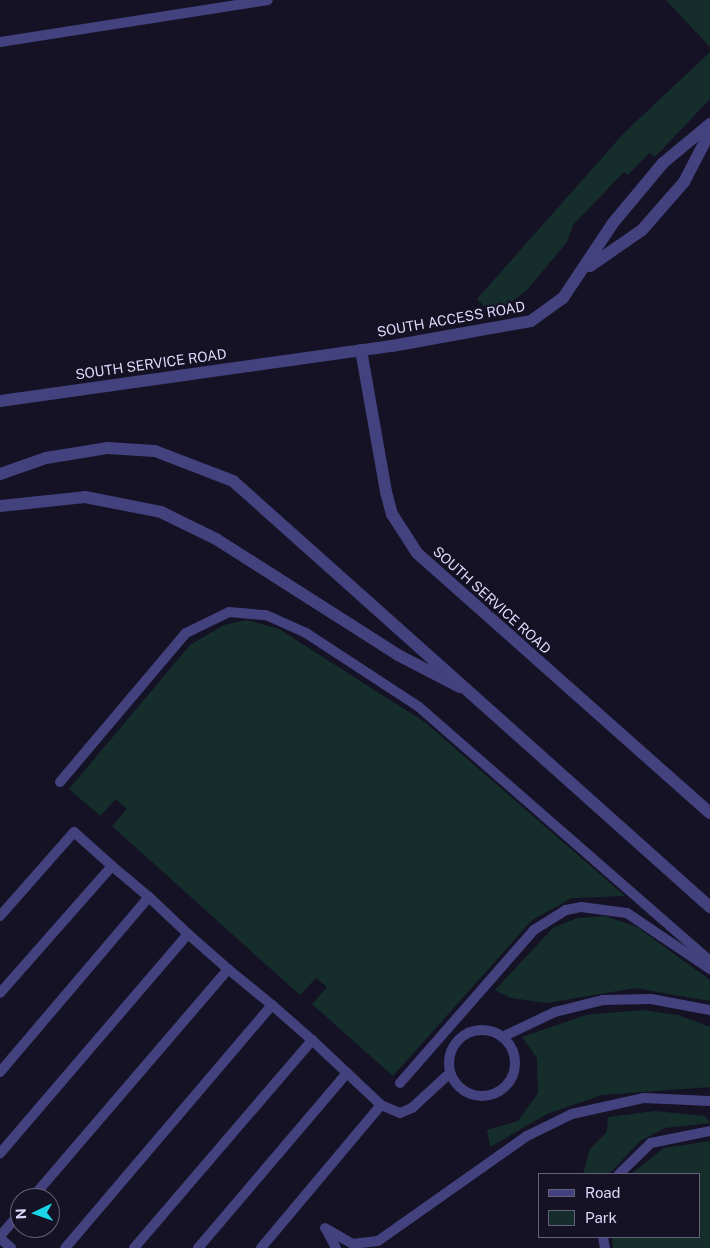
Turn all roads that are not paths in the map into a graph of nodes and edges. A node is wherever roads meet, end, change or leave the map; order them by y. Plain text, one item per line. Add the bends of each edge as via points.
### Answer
1 (268, 0) edge
2 (0, 42) edge
3 (710, 124) edge
4 (710, 132) edge
5 (586, 269) junction
6 (361, 350) junction
7 (0, 401) edge
8 (0, 474) edge
9 (0, 506) edge
10 (465, 690) junction
11 (60, 782) dead end
12 (710, 813) edge
13 (112, 866) junction
14 (149, 897) junction
15 (710, 906) edge
16 (0, 916) edge
17 (188, 934) junction
18 (710, 961) edge
19 (228, 969) junction
20 (710, 969) edge
21 (0, 993) edge
22 (272, 1005) junction
23 (710, 1010) edge
24 (502, 1037) junction
25 (312, 1040) junction
26 (0, 1072) edge
27 (347, 1073) junction
28 (450, 1073) junction
29 (400, 1082) dead end
30 (710, 1101) edge
31 (381, 1105) junction
32 (710, 1131) edge
33 (0, 1153) edge
34 (620, 1173) edge
35 (41, 1188) edge
36 (10, 1225) edge
37 (404, 1226) junction
38 (0, 1237) edge
39 (11, 1248) edge
40 (65, 1248) edge
41 (134, 1248) edge
42 (198, 1248) edge
43 (261, 1248) edge
44 (336, 1248) edge
45 (380, 1248) edge

1 - 2 lane
3 - 5 street, SOUTH ACCESS ROAD via 663,163 613,223
4 - 5 street, SOUTH ACCESS ROAD via 684,182 642,230
5 - 6 street, SOUTH ACCESS ROAD via 563,298 531,321
6 - 7 street, SOUTH SERVICE ROAD
6 - 12 street, SOUTH SERVICE ROAD via 392,514 416,553
8 - 10 street via 87,450 155,450 233,480 406,632
9 - 10 street via 85,497 161,512 216,539 398,655
10 - 15 street
11 - 18 lane via 186,633 229,612 259,614 306,633 419,707
13 - 14 lane
13 - 16 lane via 74,832
13 - 21 lane
14 - 17 lane
14 - 26 lane
17 - 19 lane
17 - 33 lane
19 - 22 lane
19 - 35 lane
20 - 29 lane via 627,913 588,907 566,910 534,930
22 - 25 lane
22 - 40 lane
23 - 24 lane via 651,999 602,1000
24 - 28 lane via 485,1030 467,1033 453,1046
24 - 28 lane via 514,1054 515,1068 501,1091 482,1097 468,1094
25 - 27 lane
25 - 41 lane
27 - 31 lane
27 - 42 lane
28 - 31 lane via 406,1112 393,1112
30 - 37 lane via 644,1098 596,1106 550,1124 497,1156
31 - 43 lane
32 - 34 lane via 651,1143
36 - 38 lane
37 - 44 lane via 368,1244 342,1240 325,1228
37 - 45 lane
38 - 39 lane

